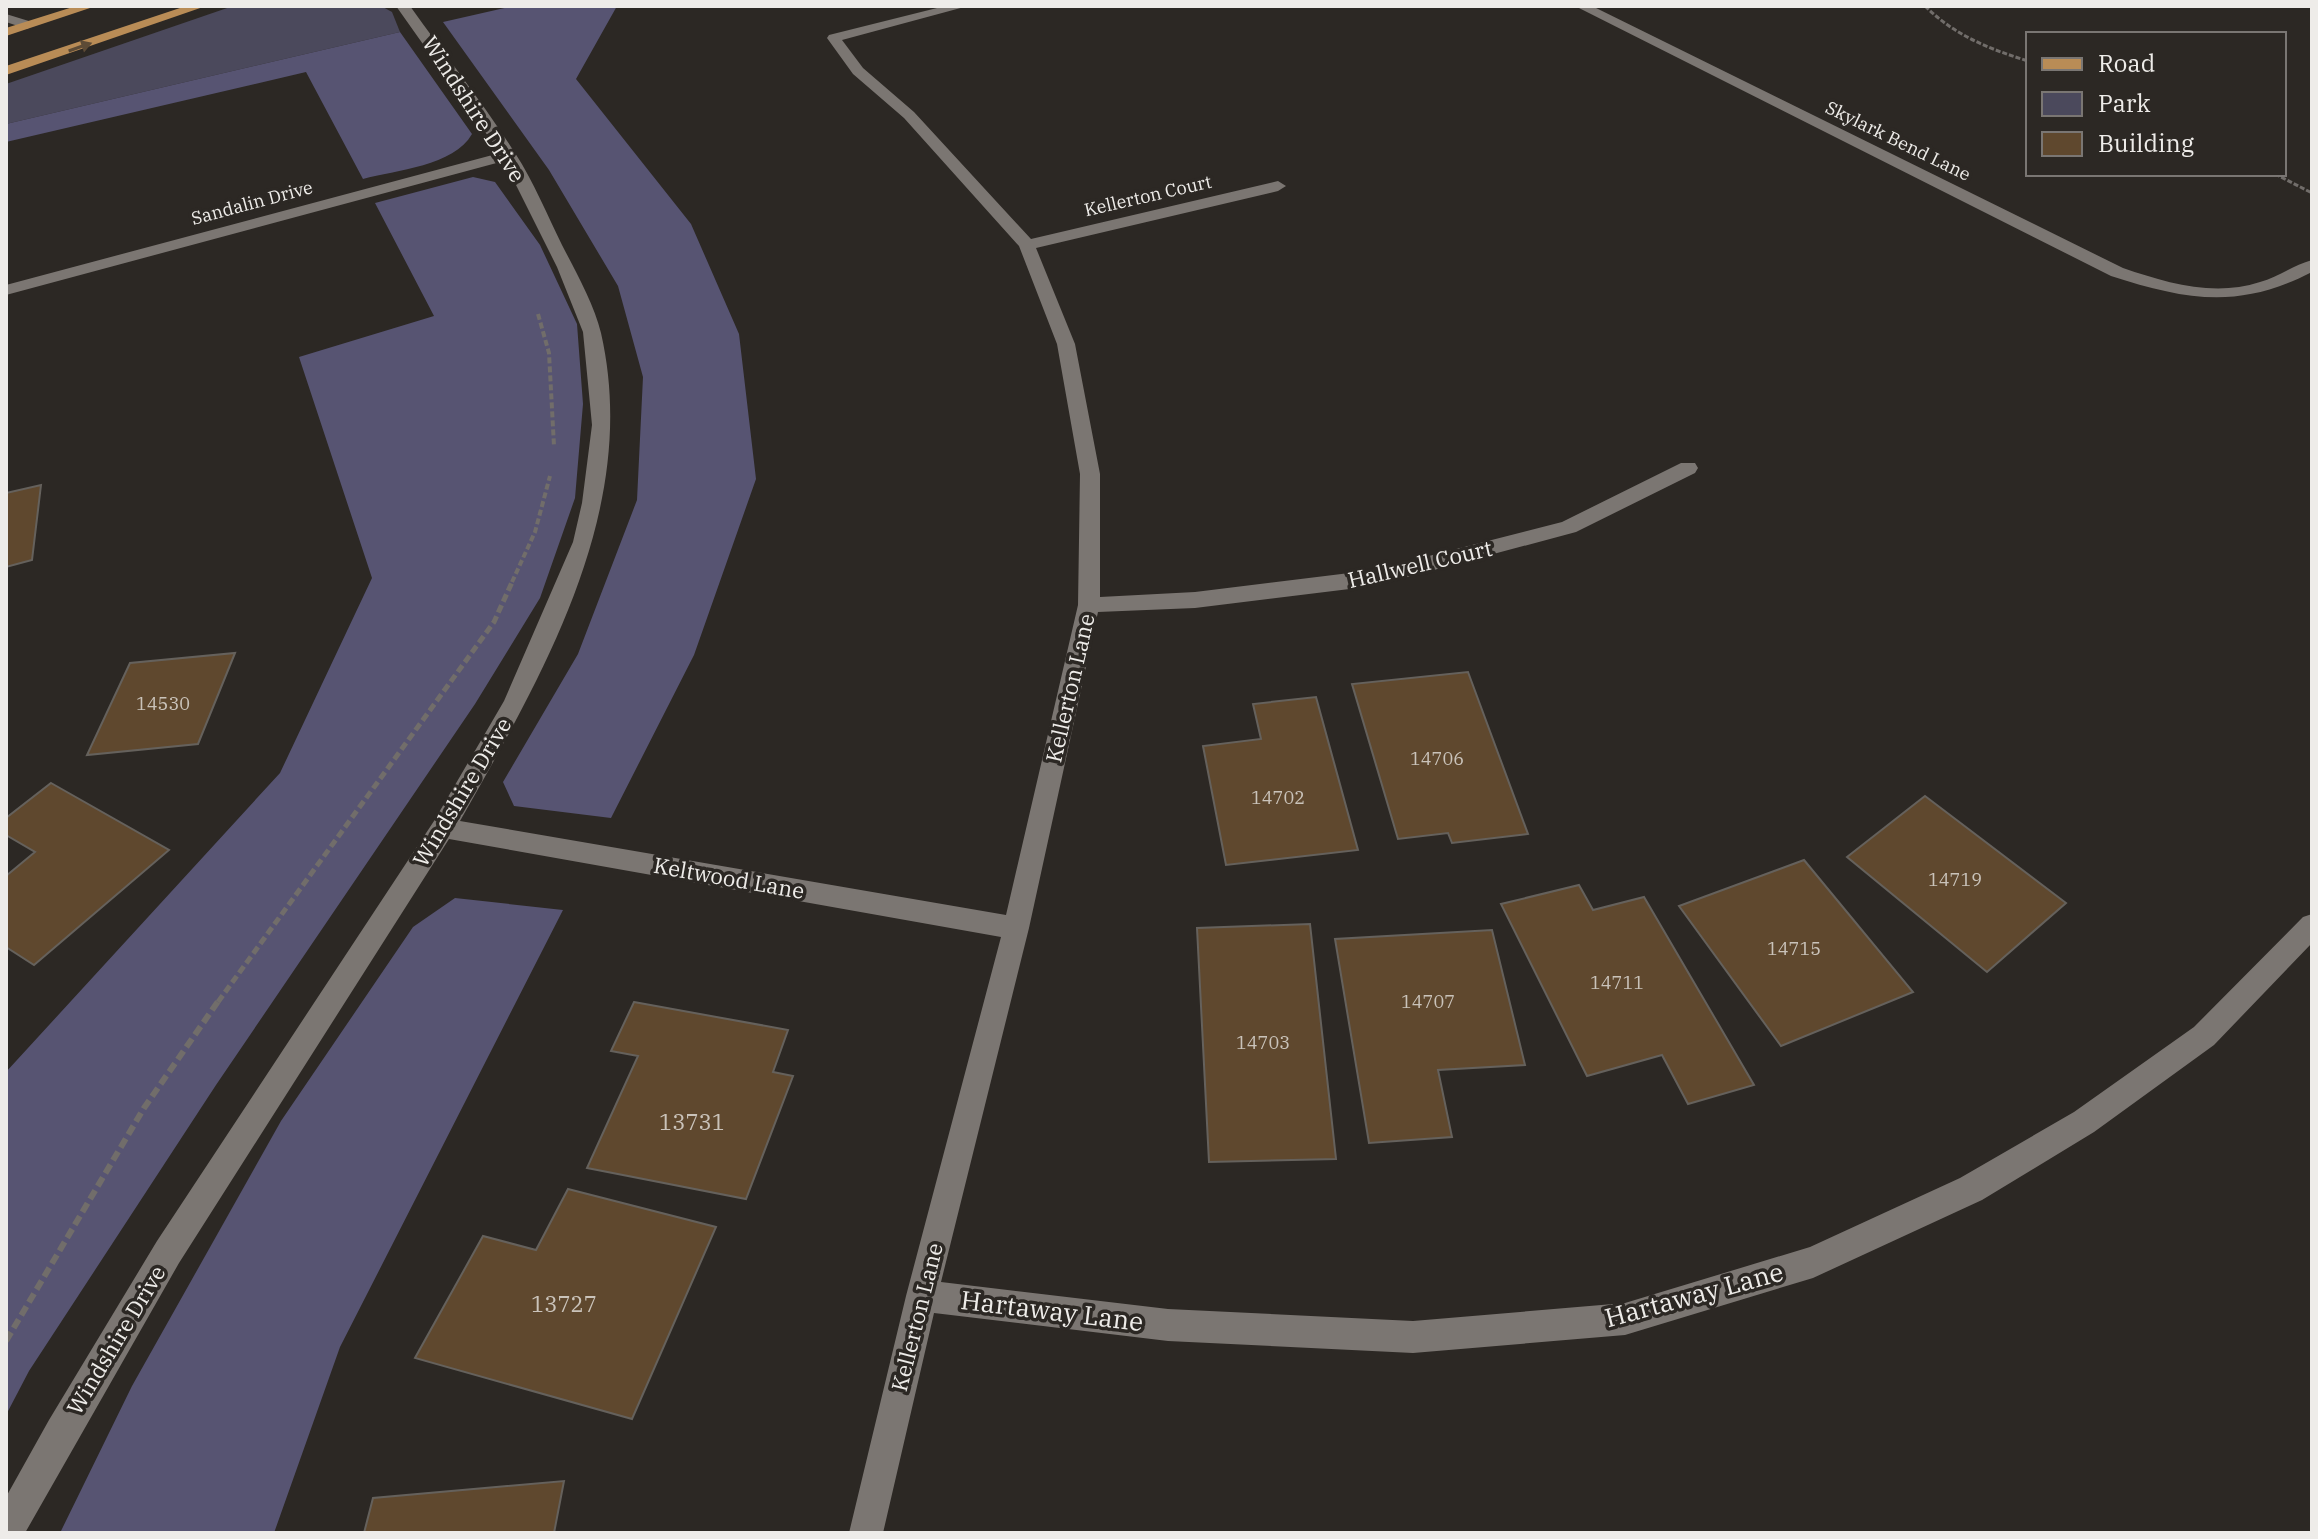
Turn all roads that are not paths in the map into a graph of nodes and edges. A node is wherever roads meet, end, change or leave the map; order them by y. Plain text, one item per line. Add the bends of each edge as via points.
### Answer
1 (89, 6) edge
2 (199, 6) edge
3 (403, 6) edge
4 (961, 6) edge
5 (1582, 6) edge
6 (6, 18) edge
7 (27, 25) junction
8 (6, 32) edge
9 (6, 71) edge
10 (509, 155) junction
11 (1278, 186) dead end
12 (1027, 245) junction
13 (2312, 265) edge
14 (6, 290) edge
15 (1688, 468) dead end
16 (1089, 605) junction
17 (443, 828) junction
18 (2312, 925) edge
19 (1016, 928) junction
20 (922, 1296) junction
21 (6, 1532) edge
22 (866, 1533) edge

1 - 7 main road
9 -> 2 main road
3 - 10 street, Windshire Drive
4 - 12 street, Kellerton Lane via 834,38 858,71 909,115
5 - 13 street, Skylark Bend Lane via 2117,272 2162,287 2240,295 2282,283
6 - 7 street
7 - 8 main road
10 - 14 street, Sandalin Drive
10 - 17 street, Windshire Drive via 592,332 602,425 592,503 568,582 515,703
11 - 12 street, Kellerton Court
12 - 16 street, Kellerton Lane via 1066,344 1090,474
15 - 16 street, Hallwell Court via 1569,527 1374,578 1195,600
16 - 19 street, Kellerton Lane
17 - 19 street, Keltwood Lane
17 - 21 street, Windshire Drive via 168,1252
18 - 20 street, Hartaway Lane via 2204,1036 2084,1122 1971,1189 1813,1262 1625,1319 1413,1337 1168,1325
19 - 20 street, Kellerton Lane
20 - 22 street, Kellerton Lane

